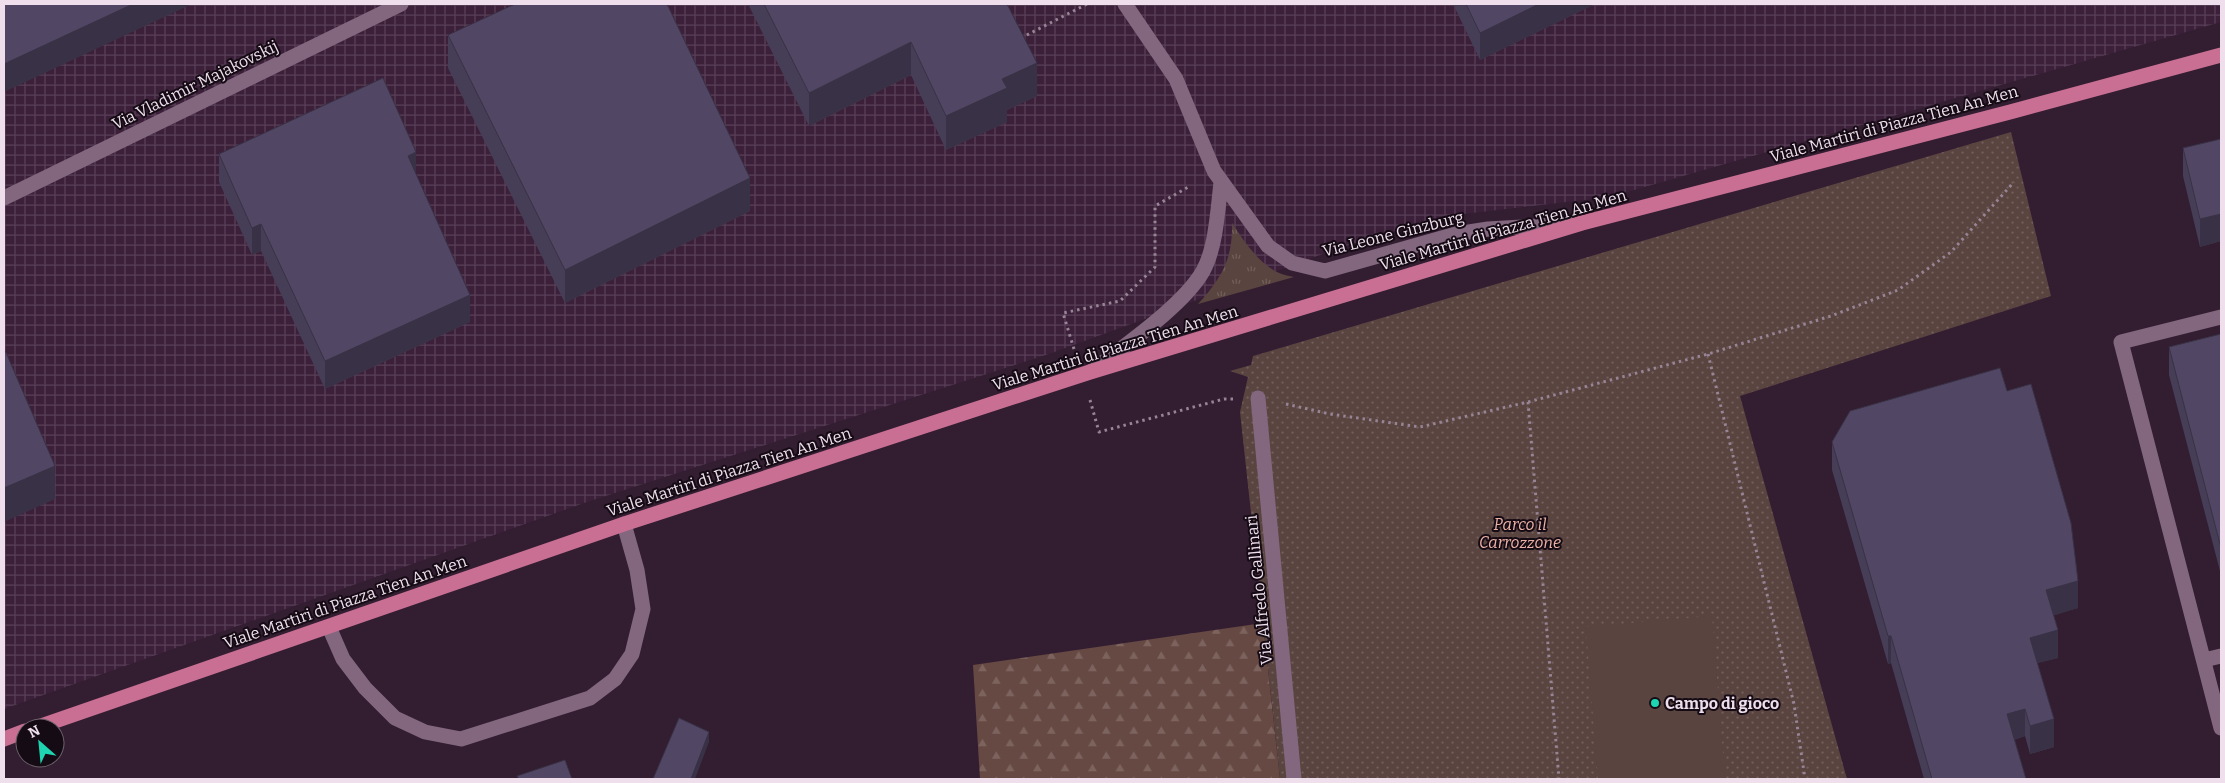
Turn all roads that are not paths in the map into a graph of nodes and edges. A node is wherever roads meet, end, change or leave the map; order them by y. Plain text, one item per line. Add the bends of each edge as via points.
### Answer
1 (401, 4) edge
2 (1125, 4) edge
3 (2221, 55) edge
4 (1218, 176) junction
5 (4, 198) edge
6 (1582, 223) junction
7 (2221, 317) edge
8 (1090, 372) junction
9 (1258, 398) road end
10 (624, 524) junction
11 (329, 626) junction
12 (2221, 656) edge
13 (2204, 660) junction
14 (64, 718) edge
15 (2221, 728) edge
16 (1294, 779) edge

1 - 5 street, Via Vladimir Majakovskij
2 - 4 street, Via Leone Ginzburg via 1176,79
3 - 6 main road, Viale Martiri di Piazza Tien An Men
4 - 6 street, Via Leone Ginzburg via 1268,246 1292,263 1325,271 1456,234
4 - 8 street, Via Leone Ginzburg via 1215,233 1203,271 1180,300
6 - 8 main road, Viale Martiri di Piazza Tien An Men
7 - 13 street via 2121,342
8 - 10 main road, Viale Martiri di Piazza Tien An Men
9 - 16 street, Via Alfredo Gallinari
10 - 11 main road, Viale Martiri di Piazza Tien An Men
10 - 11 street via 644,609 632,654 615,679 590,698 461,739 425,732 396,718 365,688 343,659
11 - 14 main road, Viale Martiri di Piazza Tien An Men
12 - 13 street
13 - 15 street

